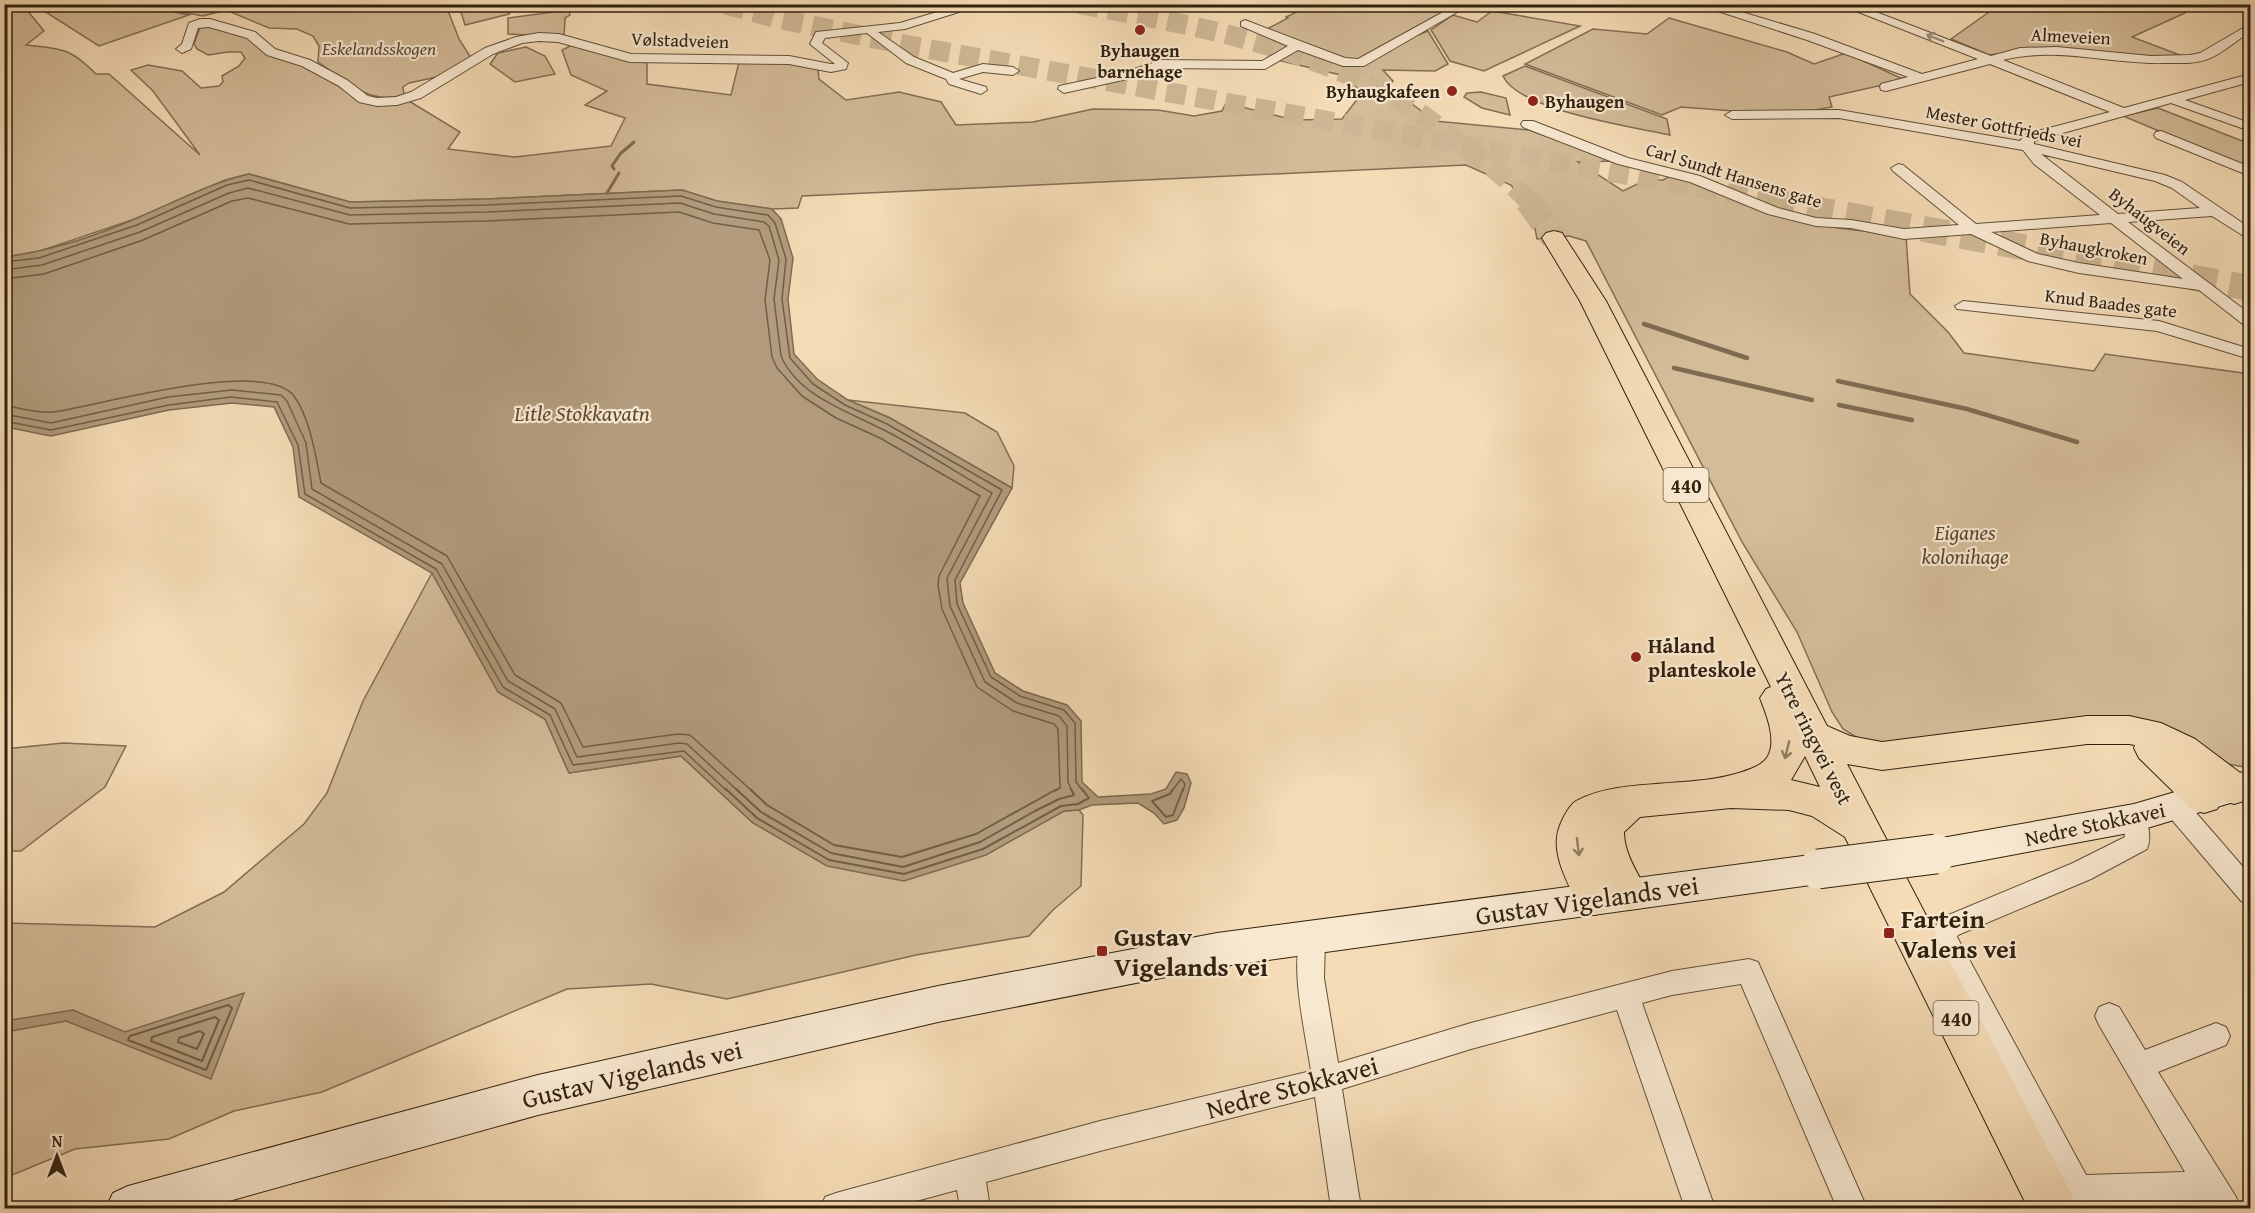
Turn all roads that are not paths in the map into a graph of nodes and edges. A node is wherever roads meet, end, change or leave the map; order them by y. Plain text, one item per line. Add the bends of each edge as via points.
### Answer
1 (979, 4) edge
2 (1419, 4) edge
3 (1702, 5) edge
4 (1846, 5) edge
5 (1462, 7) edge
6 (1245, 24) dead end
7 (2250, 27) edge
8 (872, 31) junction
9 (1297, 45) junction
10 (182, 49) dead end
11 (1989, 59) junction
12 (1013, 71) dead end
13 (952, 77) junction
14 (1921, 78) junction
15 (2250, 78) edge
16 (1886, 87) dead end
17 (1064, 89) dead end
18 (981, 90) dead end
19 (2171, 99) junction
20 (2120, 111) junction
21 (1732, 116) dead end
22 (1528, 124) dead end
23 (2250, 127) edge
24 (2161, 135) dead end
25 (2028, 147) junction
26 (1898, 168) dead end
27 (2250, 172) edge
28 (2215, 211) junction
29 (2114, 218) junction
30 (1973, 229) junction
31 (2250, 235) edge
32 (1554, 238) tunnel mouth
33 (2202, 286) junction
34 (1963, 306) dead end
35 (2250, 322) edge
36 (2250, 354) edge
37 (1742, 597) junction
38 (1813, 735) junction
39 (2020, 740) junction
40 (1731, 793) junction
41 (2216, 794) edge
42 (2134, 818) junction
43 (1859, 827) junction
44 (1818, 869) joint
45 (1887, 884) junction
46 (2250, 893) edge
47 (1612, 895) junction
48 (1312, 939) junction
49 (1626, 997) junction
50 (2109, 1016) dead end
51 (2216, 1036) dead end
52 (2138, 1066) junction
53 (1326, 1080) junction
54 (970, 1172) junction
55 (215, 1196) edge
56 (2217, 1198) edge
57 (2072, 1202) edge
58 (128, 1209) edge
59 (836, 1209) edge
60 (975, 1209) edge
61 (1346, 1209) edge
62 (1700, 1209) edge
63 (1852, 1209) edge

1 - 8 street, Vølstadveien via 916,23
2 - 5 street
3 - 14 street via 1803,34
11 -> 4 street
5 - 9 street via 1360,63 1342,62
6 - 9 street
7 - 11 street, Almeveien via 2204,56 2190,59 2151,60 2047,51
8 - 10 street, Vølstadveien via 817,37 818,46 842,63 841,67 831,68 789,60 630,58 559,38 530,38 489,51 416,95 384,102 364,99 343,82 306,63 271,52 251,35 210,23 193,26 187,46
8 - 13 street via 905,56
9 - 17 street via 1265,65 1162,64
11 - 14 street, Almeveien
11 - 20 street
12 - 13 street via 983,68
13 - 18 street via 953,81
14 - 16 street, Almeveien
15 - 19 street
19 - 20 street
19 - 23 street
20 - 25 street via 2031,137
21 - 25 street, Mester Gottfrieds vei via 1839,114
22 - 30 street, Carl Sundt Hansens gate via 1623,161 1688,177 1765,208 1808,220 1904,234
24 - 27 street
25 - 28 street, Mester Gottfrieds vei via 2169,181
25 - 29 street, Byhaugveien via 2039,161
26 - 30 street, Byhaugkroken
28 - 29 street, Carl Sundt Hansens gate
28 - 31 street, Mester Gottfrieds vei
29 - 30 street, Carl Sundt Hansens gate
29 - 33 street, Byhaugveien
30 - 33 street, Byhaugkroken via 2033,258
32 - 37 main road, Ytre ringvei vest / 440 via 1598,311
33 - 35 street, Byhaugveien
34 - 36 street, Knud Baades gate via 2159,326
37 - 38 main road, Ytre ringvei vest / 440
37 -> 40 main road, 440 via 1743,624 1785,716 1790,745 1781,768 1767,779
38 - 39 main road, 440 via 1859,754 1882,756
38 - 43 main road, Ytre ringvei vest / 440
39 - 41 main road, 440 via 2113,729 2144,742
39 - 45 main road, 440 via 1869,770 1862,779 1861,790 1882,849
40 - 43 main road, 440 via 1807,798 1836,810
40 - 47 main road, 440 via 1628,804 1604,833
41 - 42 main road, Nedre Stokkavei
41 - 46 street
42 - 44 main road, Nedre Stokkavei, bridge via 1936,854
42 - 57 street via 2138,842 2082,871 1948,927 1944,938
43 - 45 main road, Ytre ringvei vest / 440
44 - 47 main road, Gustav Vigelands vei
45 - 57 main road, Ytre ringvei vest / 440
47 - 48 main road, Gustav Vigelands vei
48 - 53 street via 1311,978
48 - 55 main road, Gustav Vigelands vei via 1208,952 938,1004 538,1095
49 - 53 street, Nedre Stokkavei via 1471,1036
49 - 62 street
49 - 63 street, Nedre Stokkavei via 1672,983 1749,970
50 - 52 street
51 - 52 street
52 - 56 street
53 - 54 street, Nedre Stokkavei
53 - 61 street
54 - 59 street, Nedre Stokkavei
54 - 60 street
55 - 58 main road, Gustav Vigelands vei
56 - 57 street

